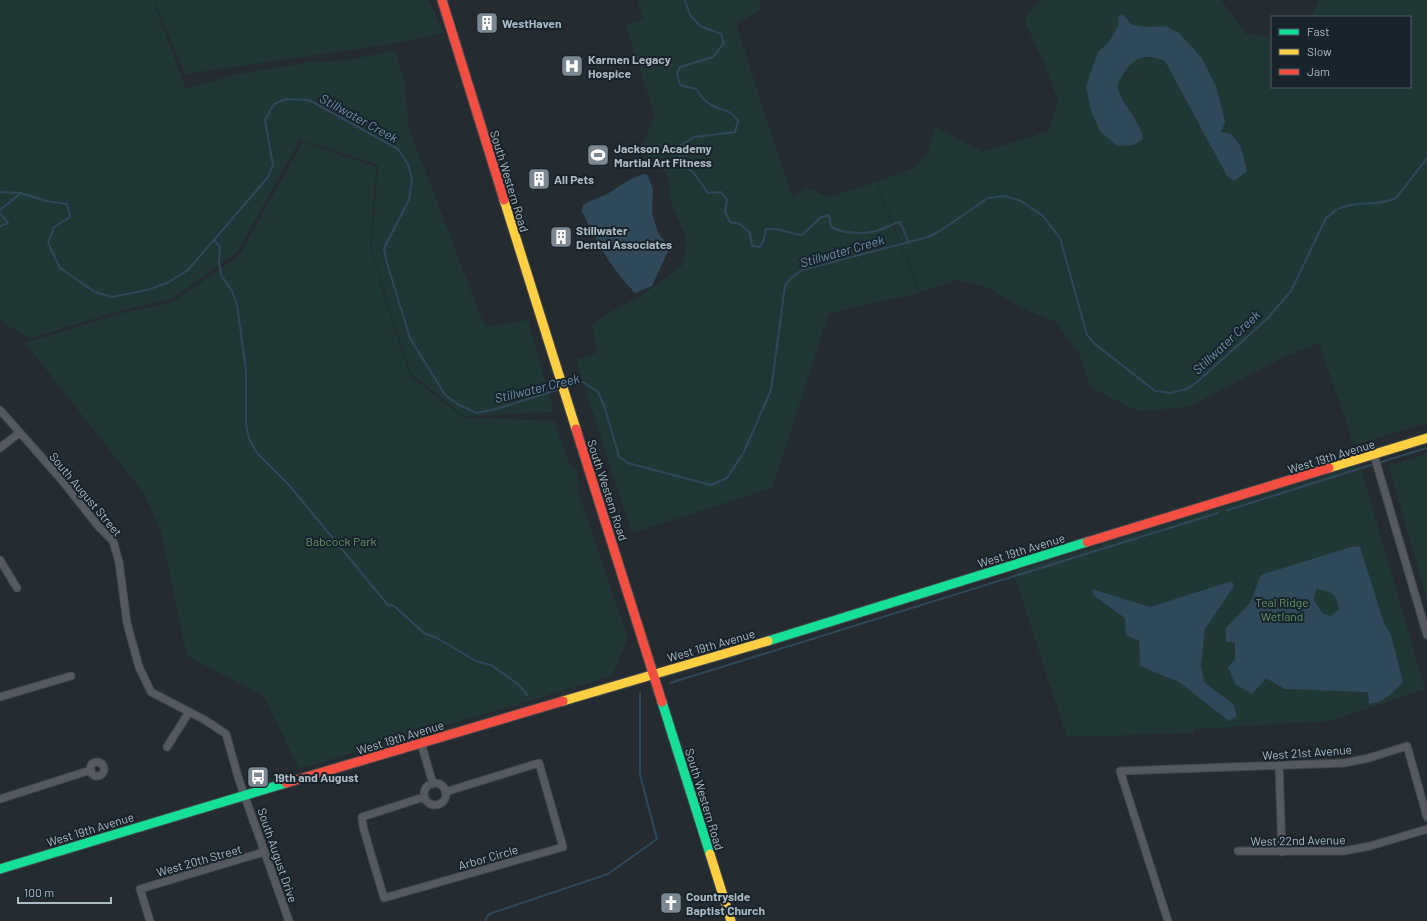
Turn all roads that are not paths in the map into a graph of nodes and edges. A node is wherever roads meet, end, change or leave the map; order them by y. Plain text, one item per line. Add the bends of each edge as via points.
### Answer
1 (442, 0) edge
2 (0, 410) edge
3 (19, 433) junction
4 (1427, 438) edge
5 (0, 448) edge
6 (1374, 455) junction
7 (0, 560) edge
8 (17, 588) dead end
9 (1427, 635) edge
10 (654, 674) junction
11 (72, 676) dead end
12 (0, 697) edge
13 (189, 712) junction
14 (421, 743) junction
15 (167, 747) dead end
16 (1279, 766) junction
17 (91, 770) dead end
18 (433, 784) junction
19 (445, 792) junction
20 (245, 795) junction
21 (424, 797) junction
22 (0, 799) edge
23 (1427, 817) edge
24 (1427, 829) edge
25 (1238, 851) dead end
26 (264, 852) junction
27 (1282, 852) junction
28 (0, 869) edge
29 (150, 921) edge
30 (289, 921) edge
31 (731, 921) edge
32 (1168, 921) edge

1 - 10 street, South Western Road
2 - 3 street, South August Street
3 - 5 street
3 - 13 street, South August Street via 113,541 119,562 127,624 146,685 151,692
4 - 6 street, West 19th Avenue
6 - 9 street
6 - 10 street, West 19th Avenue
7 - 8 street
10 - 14 street, West 19th Avenue
10 - 31 street, South Western Road
11 - 12 street
13 - 15 street
13 - 20 street, South August Street via 226,734
14 - 18 street
14 - 20 street, West 19th Avenue
16 - 23 street, West 21st Avenue via 1344,762 1369,758 1407,746
16 - 27 street
16 - 32 street, West 21st Avenue via 1120,771
17 - 22 street
18 - 19 street via 442,786
18 - 21 street via 427,787
19 - 21 street via 443,801 437,804 428,802
19 - 21 street, Arbor Circle via 539,763 563,847 384,898 362,817
20 - 26 street, South August Drive
20 - 28 street, West 19th Avenue
24 - 27 street, West 22nd Avenue via 1344,851
25 - 27 street, West 22nd Avenue
26 - 29 street, West 20th Street via 140,889
26 - 30 street, South August Drive

